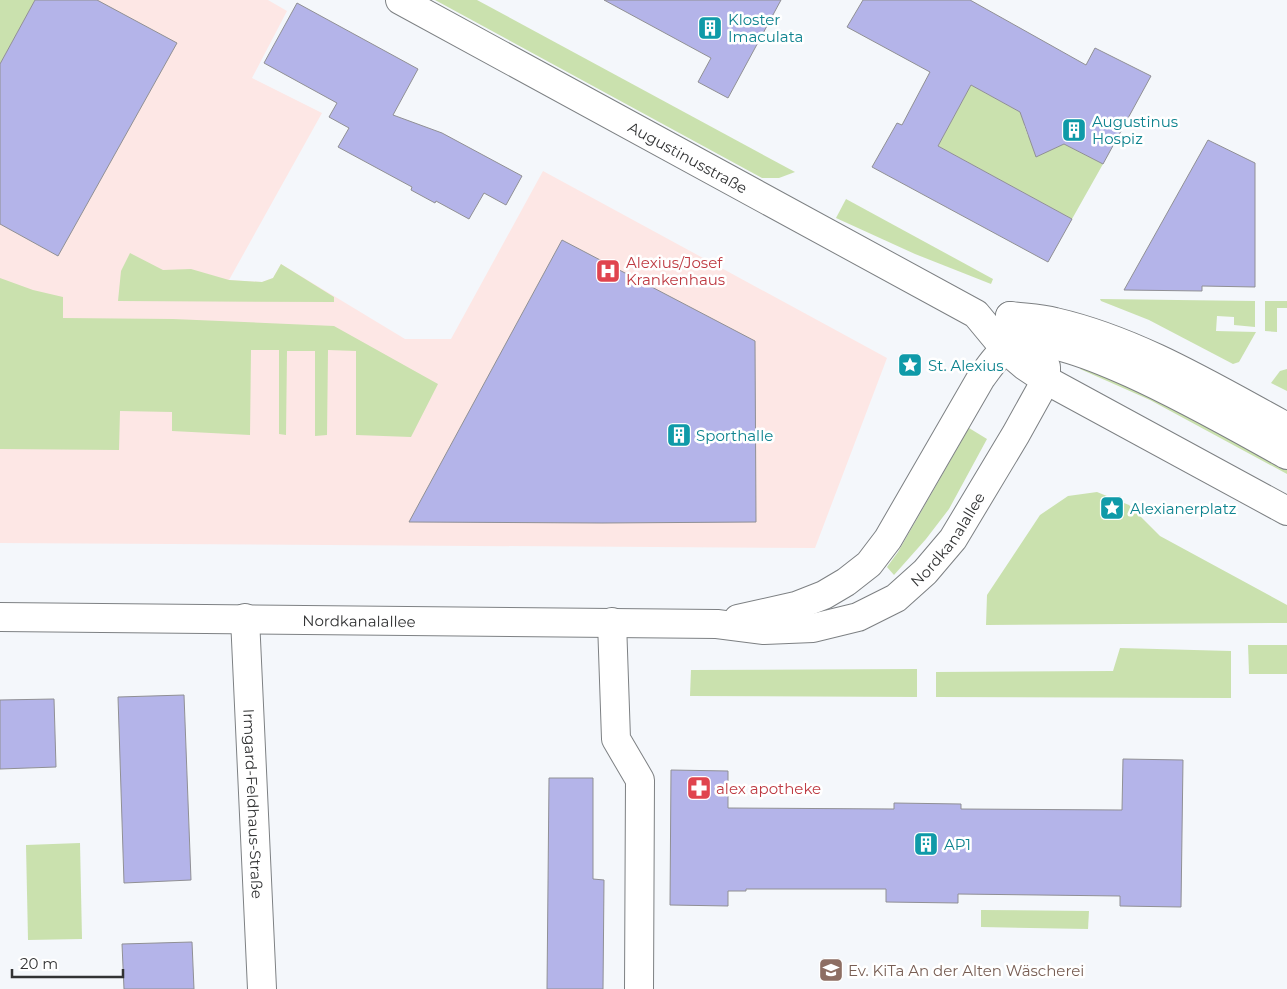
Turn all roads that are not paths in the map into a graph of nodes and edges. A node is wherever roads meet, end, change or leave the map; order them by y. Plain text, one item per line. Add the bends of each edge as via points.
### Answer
1 (400, 0) edge
2 (976, 314) junction
3 (1010, 316) junction
4 (1032, 341) junction
5 (1005, 349) junction
6 (1046, 380) junction
7 (1287, 428) edge
8 (1287, 455) edge
9 (1287, 511) edge
10 (0, 617) edge
11 (244, 618) junction
12 (612, 622) junction
13 (716, 624) junction
14 (262, 989) edge
15 (639, 989) edge

1 - 2 main road, Augustinusstraße
2 - 3 main road, Augustinusstraße
2 - 5 main road, Augustinusstraße
3 - 4 main road
3 - 7 main road via 1054,321 1125,344
4 - 5 main road via 1016,343
4 - 6 main road via 1046,367
4 - 8 main road via 1082,352 1163,388
5 - 6 main road
5 - 13 main road, Nordkanalallee via 981,378 888,539 869,564 824,595 796,606
6 - 9 main road
6 - 13 main road, Nordkanalallee via 953,539 896,598 858,617 813,628 764,630
10 - 11 main road, Nordkanalallee
11 - 12 main road, Nordkanalallee
11 - 14 main road, Irmgard-Feldhaus-Straße
12 - 13 main road, Nordkanalallee
12 - 15 main road via 616,739 640,780

